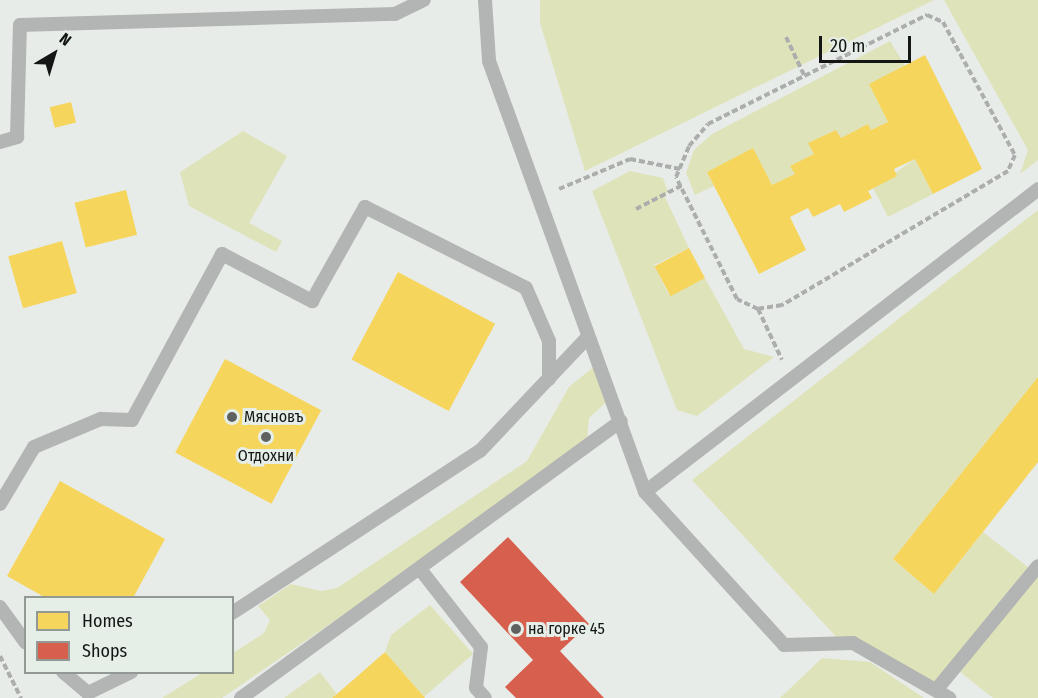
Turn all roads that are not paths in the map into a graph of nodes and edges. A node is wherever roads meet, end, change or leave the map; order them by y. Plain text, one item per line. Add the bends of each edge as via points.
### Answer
1 (424, 0) edge
2 (485, 0) edge
3 (0, 142) edge
4 (1038, 189) edge
5 (586, 339) junction
6 (549, 379) junction
7 (621, 421) junction
8 (645, 492) junction
9 (0, 504) edge
10 (1038, 566) edge
11 (420, 569) junction
12 (0, 607) edge
13 (234, 612) edge
14 (24, 640) edge
15 (65, 674) edge
16 (127, 674) edge
17 (937, 689) junction
18 (241, 698) edge
19 (484, 698) edge
20 (949, 698) edge

1 - 3 lane via 395,14 20,25 17,137
2 - 5 lane via 489,61
4 - 8 lane
5 - 6 lane
5 - 7 lane
6 - 9 lane via 549,340 526,288 365,207 312,301 222,254 132,420 101,419 34,447
6 - 13 lane via 480,451
7 - 8 lane
7 - 11 lane
8 - 17 lane via 784,645 853,644
10 - 17 lane
11 - 18 lane
11 - 19 lane via 481,647 476,688
12 - 14 lane
15 - 16 lane via 88,693
17 - 20 lane

